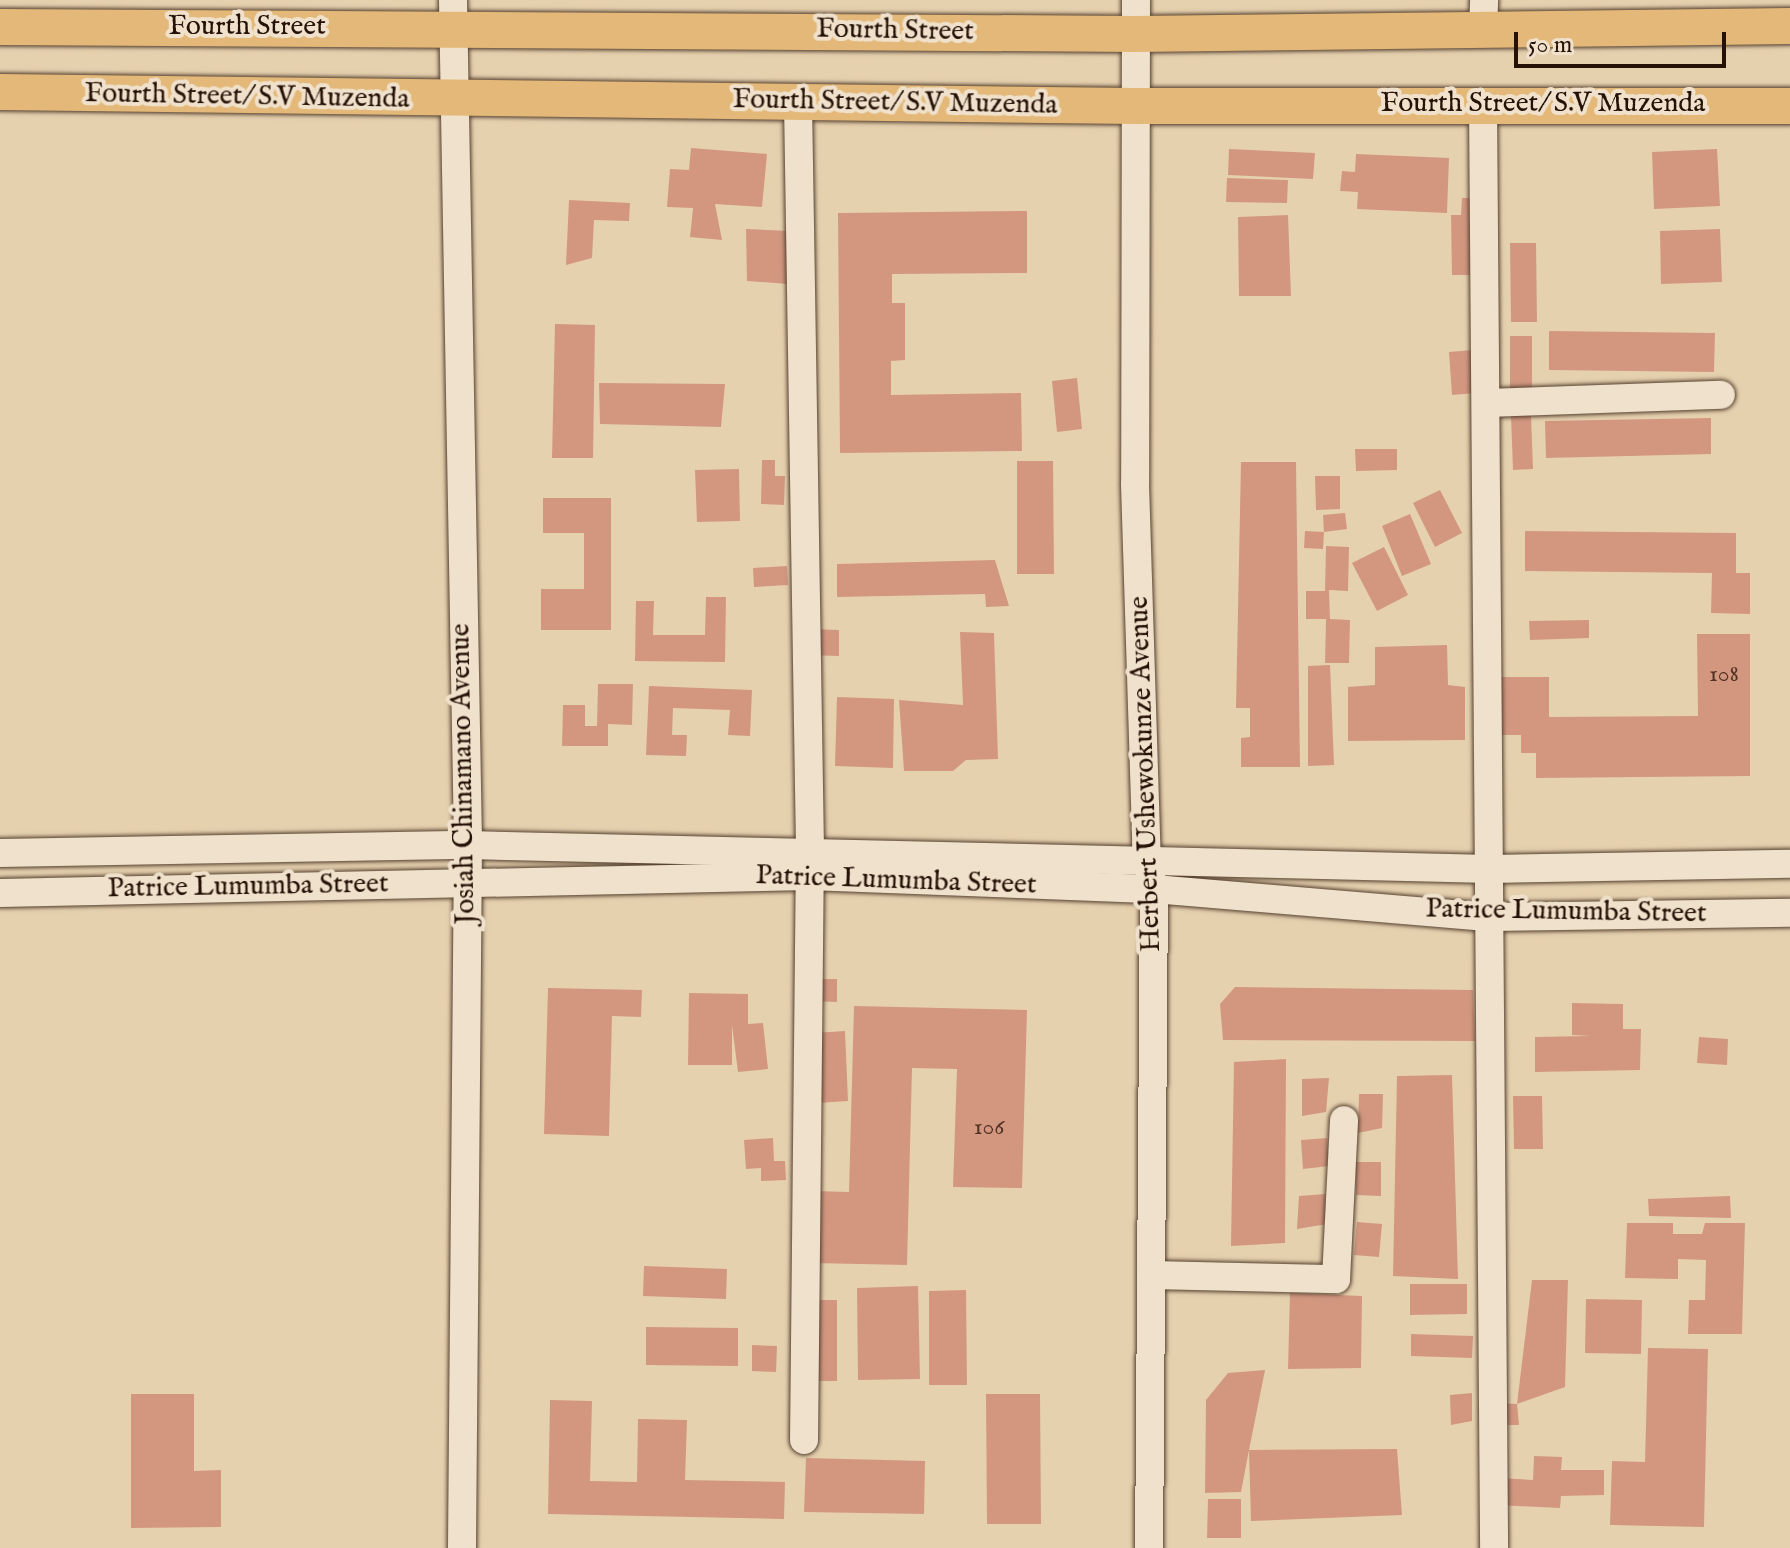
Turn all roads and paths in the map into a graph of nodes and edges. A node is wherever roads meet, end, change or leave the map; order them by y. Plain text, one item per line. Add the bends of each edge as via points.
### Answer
1 (453, 13) edge
2 (1484, 16) edge
3 (1136, 17) edge
4 (1790, 26) edge
5 (0, 27) edge
6 (0, 92) edge
7 (452, 101) junction
8 (798, 102) junction
9 (1483, 103) junction
10 (1135, 106) junction
11 (1790, 106) edge
12 (1721, 395) dead end
13 (1487, 403) junction
14 (468, 845) junction
15 (0, 853) edge
16 (810, 863) junction
17 (1790, 864) edge
18 (1491, 869) junction
19 (1150, 875) junction
20 (467, 881) junction
21 (0, 893) edge
22 (1790, 913) edge
23 (1490, 917) junction
24 (1344, 1120) dead end
25 (1154, 1275) junction
26 (804, 1440) dead end
27 (462, 1548) edge
28 (1149, 1548) edge
29 (1494, 1548) edge

1 - 3 main road, Fourth Street
1 - 5 main road, Fourth Street
1 - 7 street, Josiah Chinamano Avenue
2 - 3 main road, Fourth Street
2 - 4 main road, Fourth Street
3 - 10 street, Herbert Ushewokunze Avenue
6 - 7 main road, Fourth Street/ S.V Muzenda
7 - 8 main road, Fourth Street/ S.V Muzenda
7 - 14 street, Josiah Chinamano Avenue
8 - 10 main road, Fourth Street/ S.V Muzenda
8 - 16 street
9 - 10 main road, Fourth Street/ S.V Muzenda
9 - 11 main road, Fourth Street/ S.V Muzenda
9 - 13 street
10 - 19 street, Herbert Ushewokunze Avenue via 1135,484
12 - 13 street
13 - 18 street
14 - 15 street, Patrice Lumumba Street
14 - 16 street, Patrice Lumumba Street
14 - 20 street, Josiah Chinamano Avenue
16 - 19 street, Patrice Lumumba Street
16 - 20 street, Patrice Lumumba Street
16 - 26 street
17 - 18 street, Patrice Lumumba Street
18 - 19 street, Patrice Lumumba Street
18 - 23 street
19 - 23 street, Patrice Lumumba Street
19 - 25 street, Herbert Ushewokunze Avenue
20 - 21 street, Patrice Lumumba Street
20 - 27 street, Josiah Chinamano Avenue
22 - 23 street, Patrice Lumumba Street
23 - 29 street
24 - 25 street via 1336,1279
25 - 28 street, Herbert Ushewokunze Avenue

